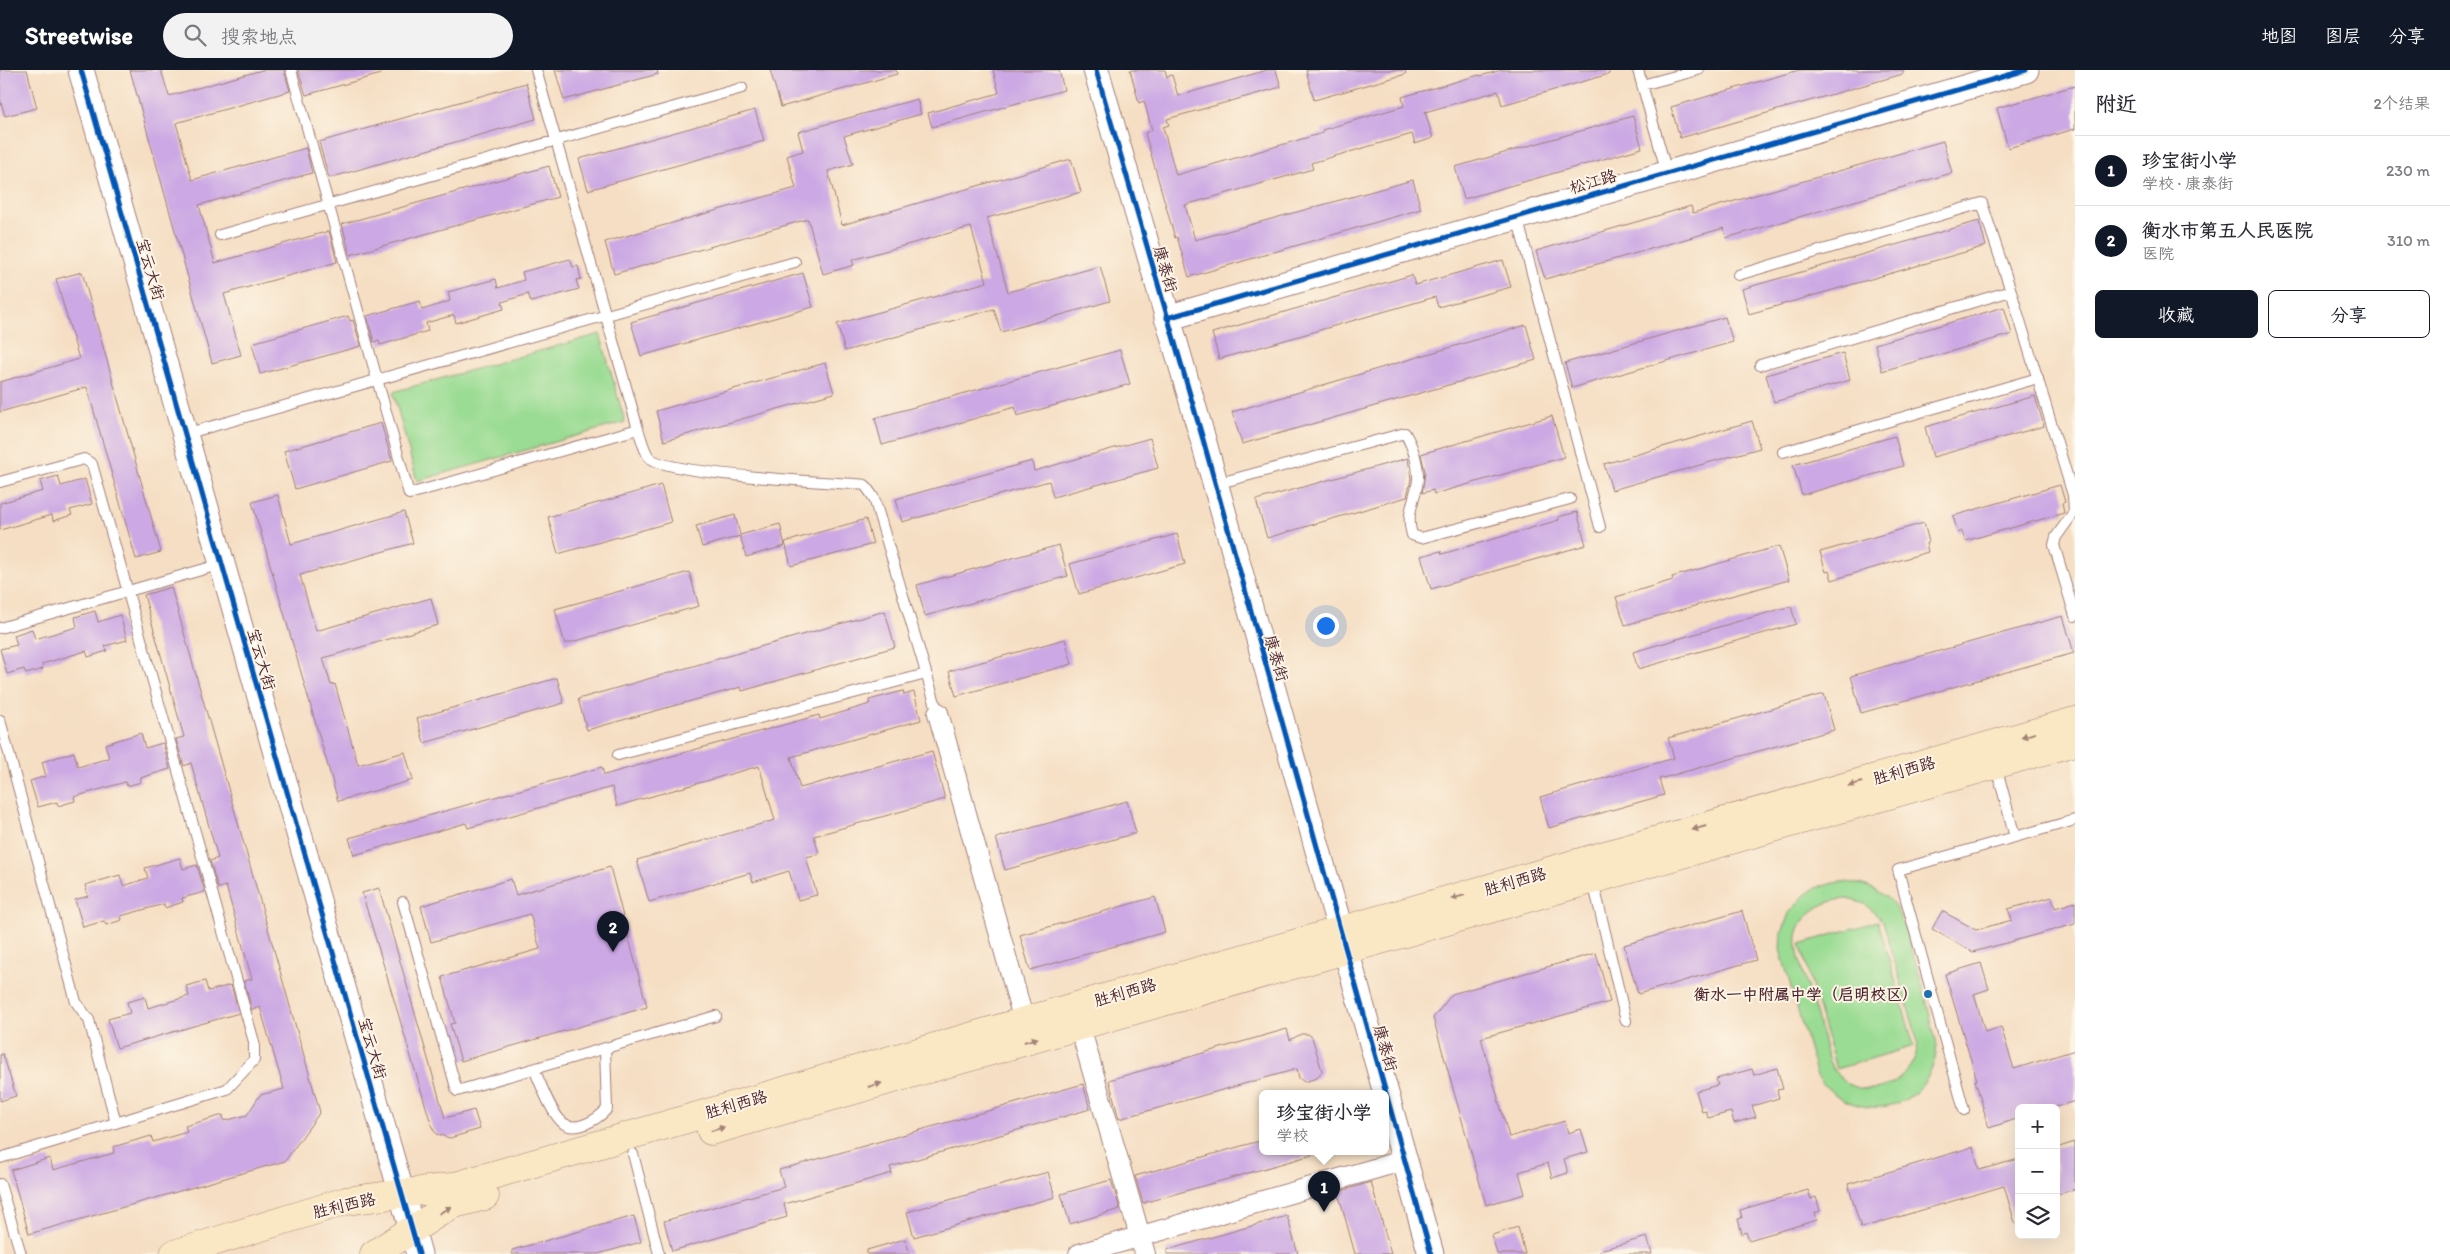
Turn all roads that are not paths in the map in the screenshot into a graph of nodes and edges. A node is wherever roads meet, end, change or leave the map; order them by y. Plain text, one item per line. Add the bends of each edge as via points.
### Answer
1 (81, 70) edge
2 (290, 70) edge
3 (536, 70) edge
4 (1096, 70) edge
5 (1638, 70) edge
6 (1698, 70) edge
7 (2026, 70) edge
8 (1642, 85) junction
9 (742, 88) dead end
10 (556, 141) junction
11 (1667, 173) junction
12 (328, 205) junction
13 (1517, 216) junction
14 (220, 235) dead end
15 (795, 262) dead end
16 (1738, 275) dead end
17 (2011, 291) junction
18 (605, 316) junction
19 (1167, 318) junction
20 (1760, 365) dead end
21 (2038, 378) junction
22 (377, 380) junction
23 (638, 429) junction
24 (185, 434) junction
25 (1782, 452) dead end
26 (0, 482) edge
27 (1215, 484) junction
28 (1570, 499) dead end
29 (1600, 527) dead end
30 (222, 564) junction
31 (128, 591) junction
32 (2075, 616) edge
33 (0, 628) edge
34 (926, 674) junction
35 (938, 713) joint
36 (0, 720) edge
37 (2075, 721) edge
38 (2075, 742) edge
39 (618, 755) dead end
40 (1996, 765) junction
41 (2075, 820) edge
42 (2015, 837) junction
43 (1593, 880) junction
44 (403, 902) dead end
45 (1343, 940) junction
46 (716, 1016) dead end
47 (1024, 1021) junction
48 (1626, 1021) dead end
49 (1080, 1027) junction
50 (605, 1048) junction
51 (534, 1069) junction
52 (1385, 1090) edge
53 (1389, 1103) edge
54 (1964, 1110) dead end
55 (116, 1123) junction
56 (588, 1135) junction
57 (633, 1154) junction
58 (0, 1158) edge
59 (1405, 1160) junction
60 (0, 1184) edge
61 (402, 1193) junction
62 (416, 1242) edge
63 (1142, 1245) edge
64 (22, 1254) edge
65 (174, 1254) edge
66 (374, 1254) edge
67 (659, 1254) edge
68 (1079, 1254) edge
69 (1431, 1254) edge

1 - 24 street, 宝云大街
2 - 12 lane
3 - 10 lane
4 - 19 street, 康泰街
5 - 8 lane
6 - 8 lane
7 - 11 street, 松江路
8 - 11 lane
9 - 10 lane
10 - 12 lane
10 - 18 lane
11 - 13 street, 松江路
12 - 14 lane
12 - 22 lane
13 - 19 street, 松江路
13 - 29 lane
15 - 18 lane
16 - 17 lane via 1982,203
17 - 20 lane
17 - 21 lane
18 - 22 lane
18 - 23 lane
19 - 27 street, 康泰街
21 - 25 lane
21 - 32 lane via 2073,495 2074,512 2054,545
22 - 23 lane via 409,494
22 - 24 lane
23 - 34 lane via 650,457 659,463 688,470 864,485 874,498
24 - 30 street, 宝云大街
26 - 31 lane via 84,459 92,464
27 - 28 lane via 1405,433 1411,442 1418,472 1418,484 1408,514 1412,535 1421,538
27 - 45 street, 康泰街
30 - 31 lane
30 - 61 street, 宝云大街
31 - 33 lane
31 - 55 lane via 254,1042 254,1060 227,1089
34 - 35 lane
34 - 39 lane
35 - 47 street
36 - 55 lane via 76,1002 89,1020
37 -> 45 main road, 胜利西路
38 - 40 main road, 胜利西路
40 - 42 lane
40 - 43 main road, 胜利西路
41 - 42 lane
42 - 54 lane via 1898,870
43 - 45 main road, 胜利西路
43 - 48 lane
44 - 51 lane via 457,1091
45 - 47 main road, 胜利西路
45 - 49 main road, 胜利西路
45 - 52 street, 康泰街
46 - 50 lane
47 - 56 main road, 胜利西路
57 -> 49 main road, 胜利西路
49 - 63 street
50 - 51 lane
50 - 56 lane via 608,1109
51 - 56 lane via 548,1101 562,1122
53 - 59 street, 康泰街
55 - 58 lane
56 - 61 main road, 胜利西路 via 452,1187
62 -> 57 main road, 胜利西路 via 451,1206
57 - 67 lane
59 - 63 street
59 - 69 street, 康泰街
60 - 64 lane
61 - 62 street, 宝云大街
61 - 65 main road, 胜利西路 via 346,1201
62 - 66 main road, 胜利西路
63 - 68 street

